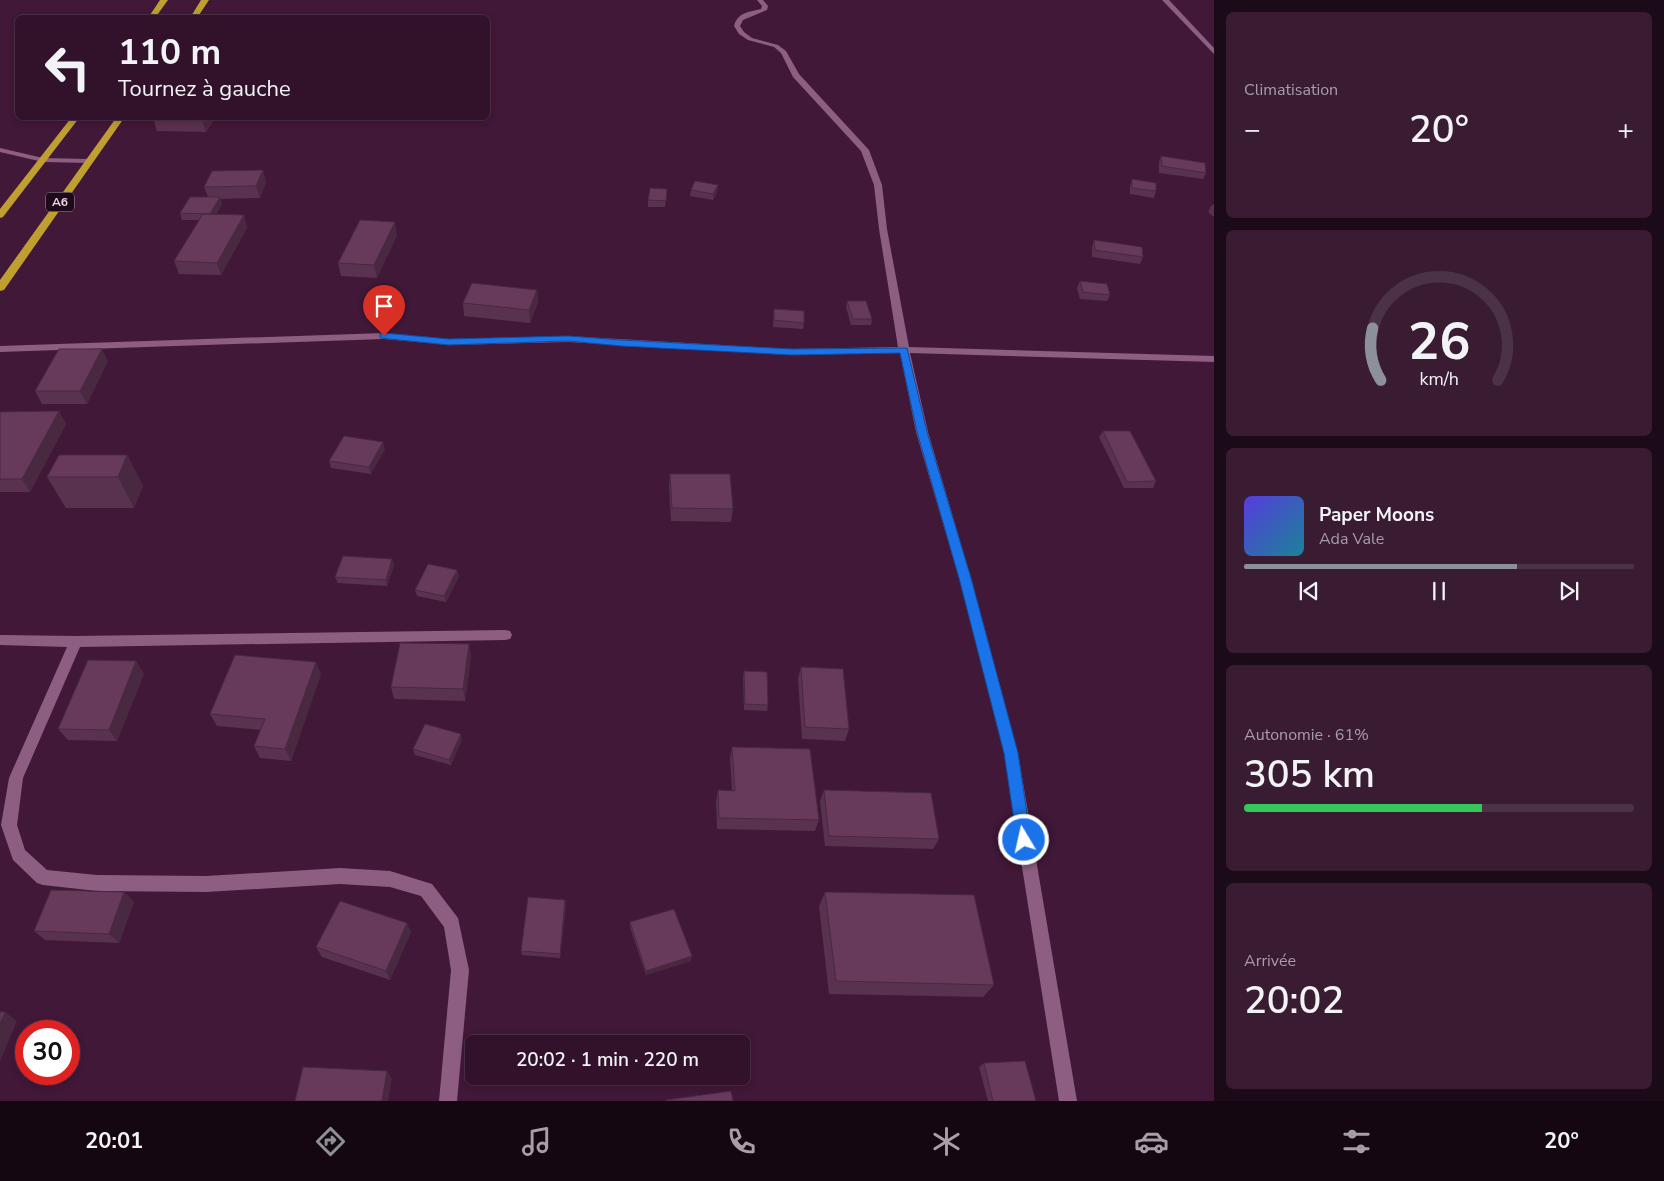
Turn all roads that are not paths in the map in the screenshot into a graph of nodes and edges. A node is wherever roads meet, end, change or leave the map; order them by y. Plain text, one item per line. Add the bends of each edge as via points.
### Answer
1 (164, 0) edge
2 (205, 0) edge
3 (760, 0) edge
4 (1165, 0) edge
5 (153, 15) edge
6 (195, 15) edge
7 (1214, 52) edge
8 (73, 120) edge
9 (119, 120) edge
10 (0, 150) edge
11 (43, 160) junction
12 (89, 161) junction
13 (0, 215) edge
14 (0, 288) edge
15 (0, 349) edge
16 (904, 350) junction
17 (1214, 359) edge
18 (505, 635) dead end
19 (0, 640) edge
20 (76, 642) junction
21 (448, 1101) edge
22 (1068, 1101) edge

1 - 5 highway
2 - 6 highway
3 - 16 street via 766,9 742,16 736,26 750,39 776,46 784,52 796,75 864,150 878,185
4 - 7 street
8 - 11 highway
9 - 12 highway, A6
10 - 11 street
11 - 12 street
11 - 13 highway
12 - 14 highway, A6
15 - 16 street via 384,336 449,342 568,338 792,352
16 - 17 street
16 - 22 street via 922,432 1011,753
18 - 20 street
19 - 20 street
20 - 21 street via 16,778 9,825 19,855 43,876 97,883 206,884 340,876 390,879 426,890 452,924 460,970

